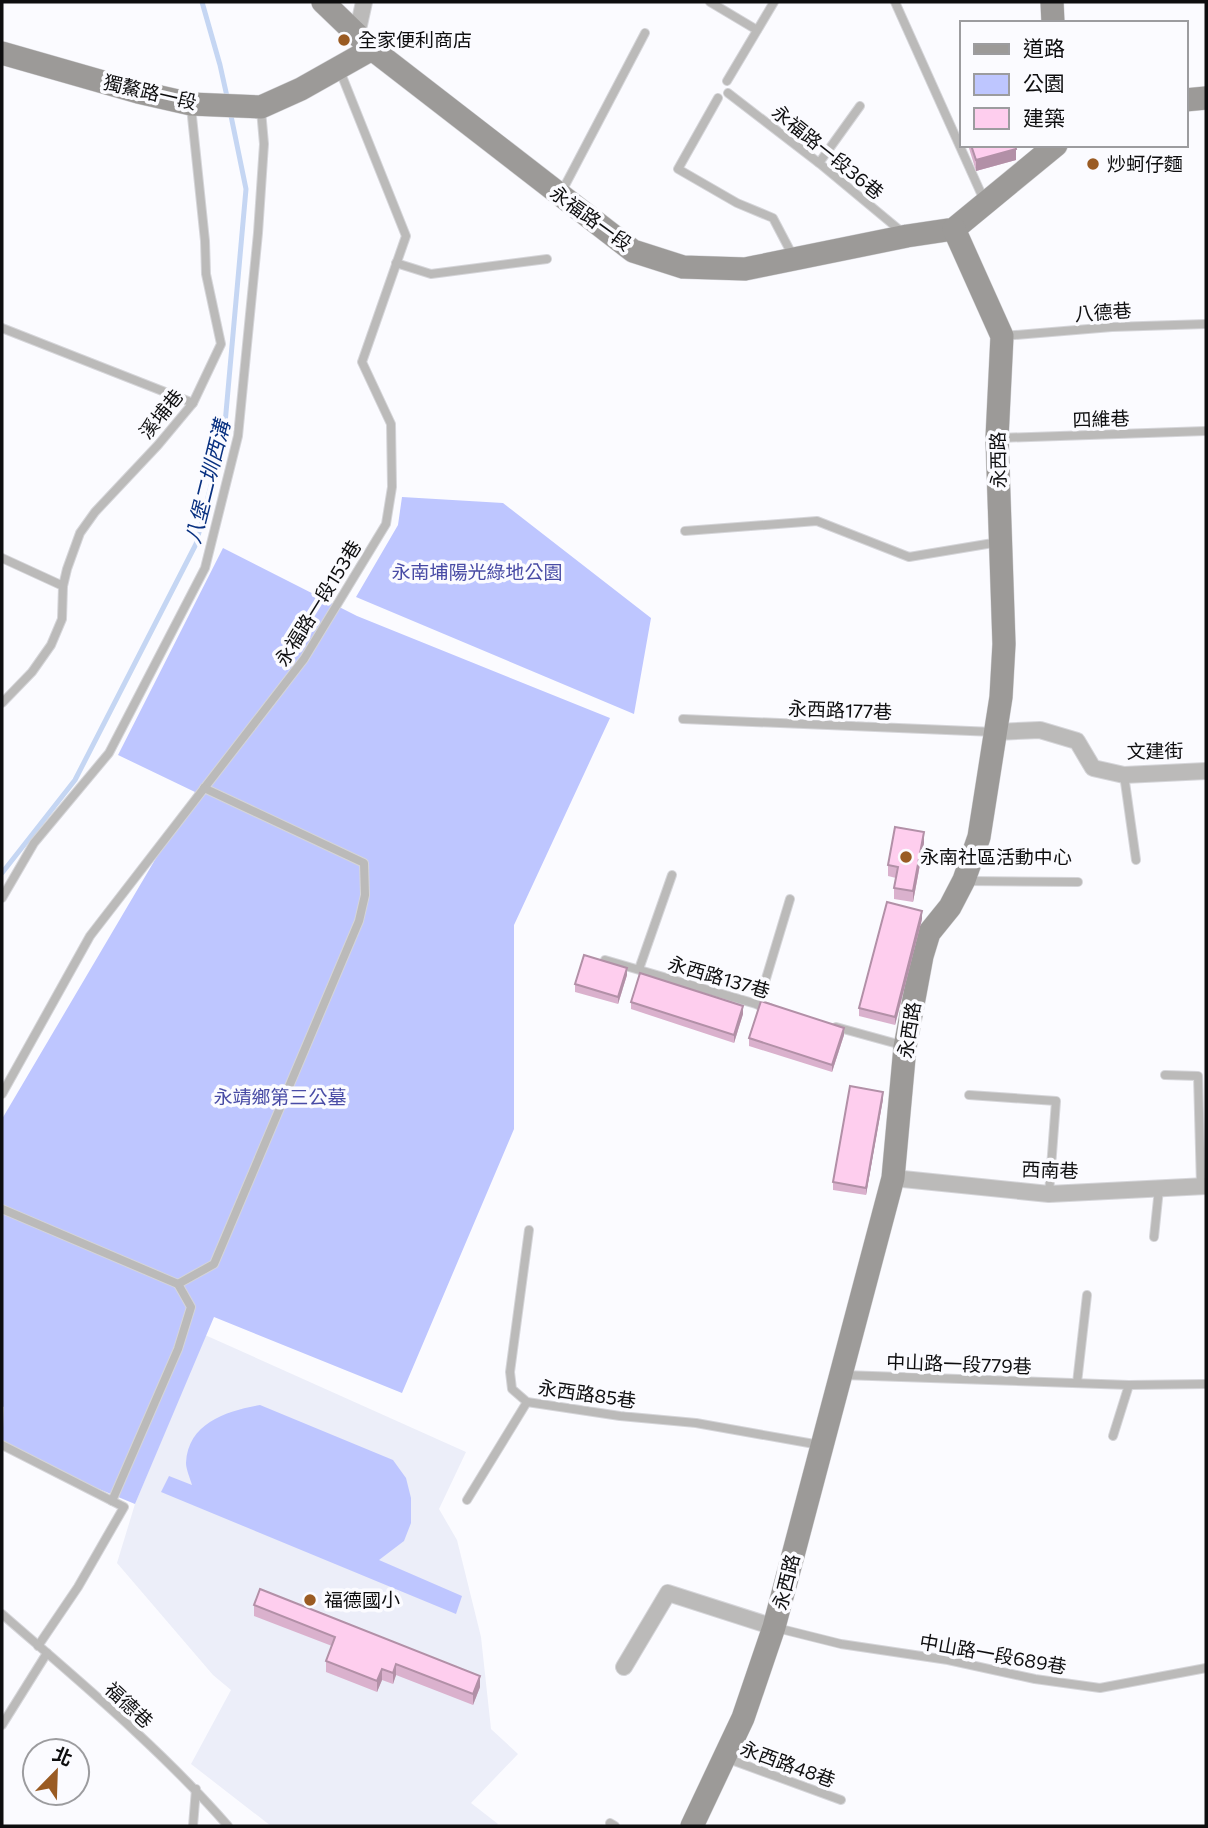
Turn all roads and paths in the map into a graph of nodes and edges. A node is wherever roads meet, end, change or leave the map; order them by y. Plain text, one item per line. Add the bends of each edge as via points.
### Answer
1 (323, 2) edge
2 (364, 2) edge
3 (710, 2) edge
4 (774, 2) edge
5 (895, 2) edge
6 (1052, 2) edge
7 (1053, 21) edge
8 (757, 30) junction
9 (645, 33) dead end
10 (365, 42) junction
11 (2, 53) edge
12 (339, 68) junction
13 (727, 81) dead end
14 (728, 93) dead end
15 (718, 98) dead end
16 (1206, 99) edge
17 (1187, 100) edge
18 (191, 104) junction
19 (860, 106) dead end
20 (261, 107) junction
21 (1054, 147) edge
22 (819, 163) junction
23 (560, 196) junction
24 (986, 205) junction
25 (954, 229) junction
26 (907, 236) junction
27 (547, 258) dead end
28 (795, 261) junction
29 (396, 264) junction
30 (1206, 324) edge
31 (2, 328) edge
32 (1002, 336) junction
33 (193, 403) junction
34 (1206, 431) edge
35 (996, 438) junction
36 (685, 531) dead end
37 (1001, 541) junction
38 (2, 558) edge
39 (63, 586) junction
40 (2, 703) edge
41 (683, 719) dead end
42 (996, 732) junction
43 (1206, 771) edge
44 (1125, 775) junction
45 (204, 788) junction
46 (1136, 860) dead end
47 (672, 875) dead end
48 (964, 880) junction
49 (1078, 882) dead end
50 (2, 898) edge
51 (790, 899) dead end
52 (605, 960) edge
53 (639, 969) junction
54 (758, 1005) junction
55 (785, 1012) edge
56 (825, 1024) edge
57 (905, 1047) junction
58 (1165, 1075) dead end
59 (2, 1094) edge
60 (970, 1095) dead end
61 (893, 1178) junction
62 (1204, 1186) edge
63 (1159, 1189) junction
64 (1049, 1194) junction
65 (2, 1209) edge
66 (529, 1230) dead end
67 (1154, 1237) dead end
68 (178, 1284) junction
69 (1087, 1296) dead end
70 (840, 1375) junction
71 (1077, 1383) junction
72 (1206, 1384) edge
73 (1129, 1385) junction
74 (527, 1402) junction
75 (1113, 1436) dead end
76 (2, 1445) edge
77 (821, 1445) junction
78 (467, 1500) dead end
79 (112, 1501) junction
80 (2, 1614) edge
81 (774, 1627) junction
82 (38, 1646) junction
83 (47, 1653) junction
84 (624, 1667) dead end
85 (1206, 1668) edge
86 (2, 1725) edge
87 (724, 1758) junction
88 (196, 1789) junction
89 (841, 1800) dead end
90 (193, 1826) edge
91 (228, 1826) edge
92 (692, 1826) edge

1 - 10 street, 永福路一段
2 - 10 street
3 - 8 lane
4 - 8 lane
5 - 24 lane
6 - 7 street
8 - 13 lane
9 - 23 lane
10 - 12 street, 獨鰲路一段
10 - 23 street, 永福路一段
11 - 18 street, 獨鰲路一段
12 - 20 street, 獨鰲路一段
12 - 29 lane, 永福路一段153巷 via 406,236
14 - 22 lane, 永福路一段36巷
15 - 28 lane via 678,169 773,218
16 - 17 street
18 - 20 street, 獨鰲路一段
18 - 33 lane, 溪埔巷 via 206,274 220,344
19 - 22 lane
20 - 50 lane via 264,144 258,233 238,436 205,568 109,753 34,843
21 - 24 street, 永福路一段
22 - 26 lane, 永福路一段36巷
23 - 28 street, 永福路一段 via 633,251 683,267 745,270
24 - 25 street, 永福路一段
25 - 26 street, 永福路一段
25 - 32 street, 永西路
26 - 28 street, 永福路一段
27 - 29 lane via 430,274
29 - 45 lane, 永福路一段153巷 via 362,362 391,424 393,487 386,524 304,659
30 - 32 lane, 八德巷
31 - 33 lane
32 - 35 street, 永西路
33 - 39 lane, 溪埔巷 via 80,533
34 - 35 lane, 四維巷
35 - 37 street, 永西路
36 - 37 lane via 817,521 909,557
37 - 42 street, 永西路 via 1004,644
38 - 39 lane
39 - 40 lane, 溪埔巷 via 62,619 51,645
41 - 42 lane, 永西路177巷
42 - 44 street, 文建街 via 1040,730 1077,741 1093,768
42 - 48 street, 永西路 via 979,837
43 - 44 street, 文建街
44 - 46 lane
45 - 59 lane, 永福路一段153巷 via 90,936
45 - 68 lane via 364,863 365,895 359,921 214,1264
47 - 53 lane
48 - 49 lane
48 - 57 street, 永西路 via 950,908 929,933
51 - 54 lane
52 - 53 lane, 永西路137巷
53 - 54 lane, 永西路137巷
54 - 55 lane, 永西路137巷
56 - 57 lane
57 - 61 street, 永西路
58 - 62 lane via 1198,1076
60 - 64 lane via 1056,1101
61 - 64 street, 西南巷
61 - 70 street, 永西路
62 - 63 street, 西南巷
63 - 64 street, 西南巷
63 - 67 lane
65 - 68 lane
66 - 74 lane, 永西路85巷 via 510,1372 512,1389
68 - 79 lane via 191,1307
69 - 71 lane
70 - 71 lane, 中山路一段779巷
70 - 77 street, 永西路
71 - 73 lane, 中山路一段779巷
72 - 73 lane, 中山路一段779巷
73 - 75 lane
74 - 77 lane, 永西路85巷 via 696,1423
74 - 78 lane
76 - 79 lane
77 - 81 street, 永西路
79 - 82 lane via 124,1507
80 - 82 lane, 福德巷
81 - 84 street via 668,1593
81 - 85 lane, 中山路一段689巷 via 841,1644 1100,1688
81 - 87 street, 永西路
82 - 83 lane, 福德巷
83 - 86 lane
83 - 88 lane, 福德巷
87 - 89 lane, 永西路48巷
87 - 92 street, 永西路
88 - 90 lane
88 - 91 lane, 福德巷

